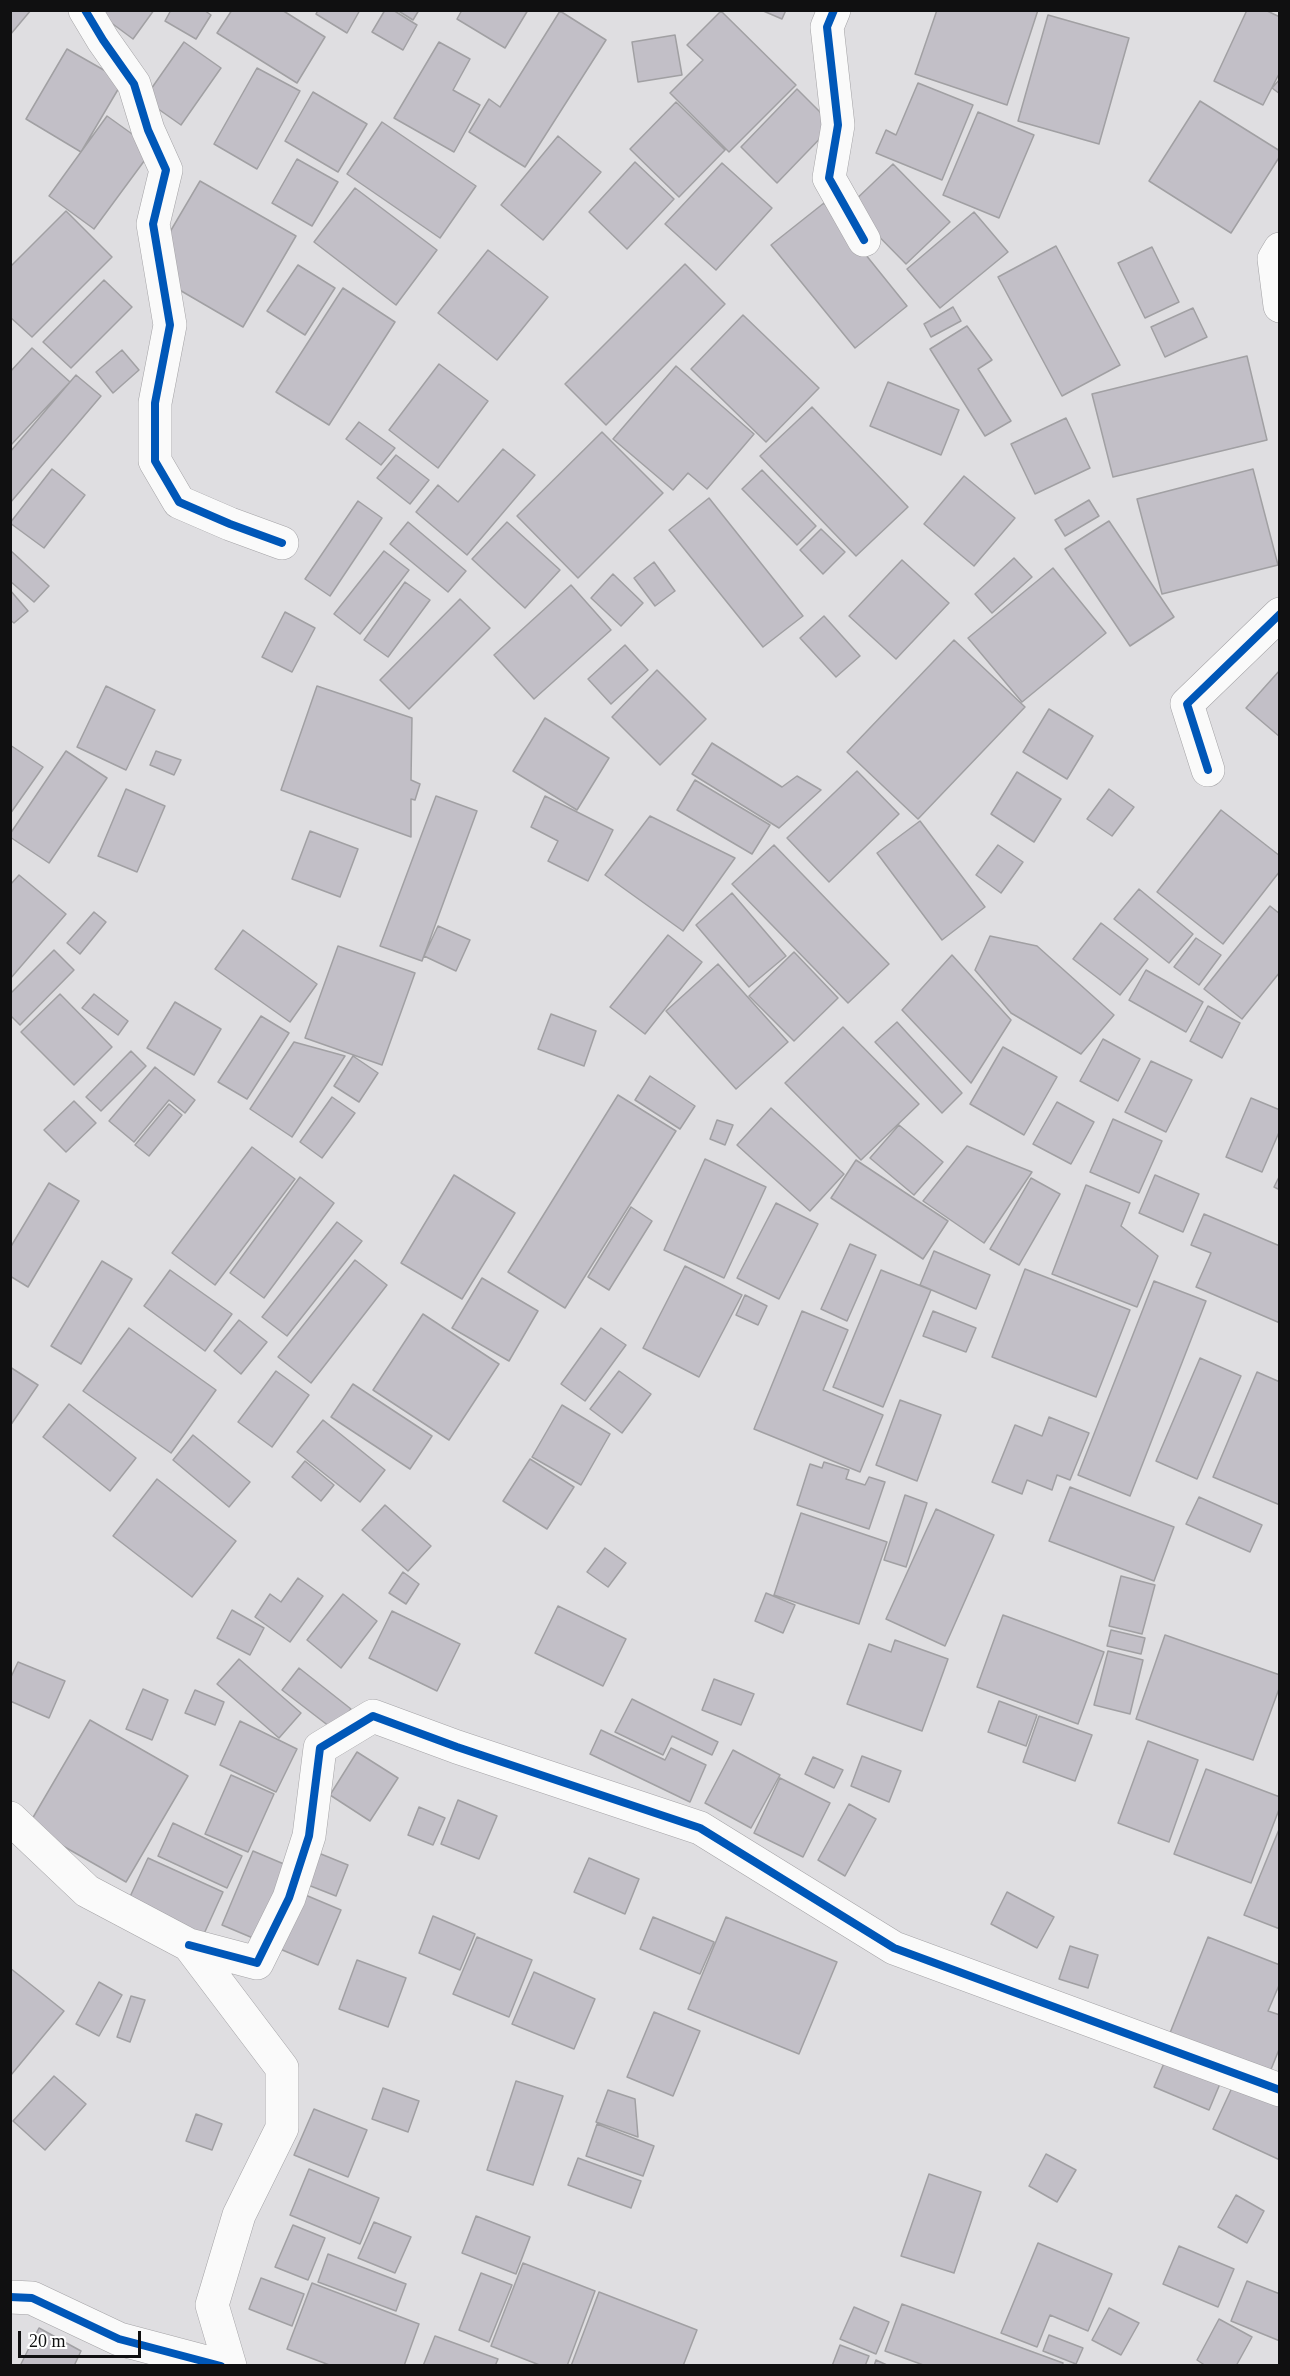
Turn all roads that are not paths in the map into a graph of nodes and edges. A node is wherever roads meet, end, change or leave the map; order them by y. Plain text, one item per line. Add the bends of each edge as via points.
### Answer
1 (85, 10) edge
2 (834, 10) edge
3 (864, 240) dead end
4 (1280, 249) edge
5 (1280, 306) edge
6 (282, 543) dead end
7 (1280, 614) edge
8 (1208, 770) dead end
9 (10, 1818) edge
10 (189, 1945) junction
11 (1280, 2090) edge
12 (10, 2297) edge
13 (221, 2366) edge
14 (230, 2366) edge

1 - 6 street via 134,84 166,170 153,224 170,325 155,403 155,461 179,502
2 - 3 street via 827,27 838,126 829,178
4 - 5 street via 1274,259
7 - 8 street via 1187,705
9 - 10 street via 87,1891
10 - 11 street via 257,1964 289,1898 309,1836 320,1748 373,1716 700,1828 894,1948
10 - 14 street via 282,2068 282,2128 239,2215 212,2305
12 - 13 street via 32,2298 119,2339

